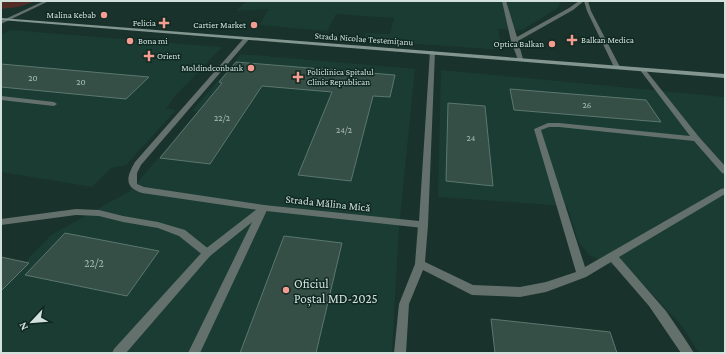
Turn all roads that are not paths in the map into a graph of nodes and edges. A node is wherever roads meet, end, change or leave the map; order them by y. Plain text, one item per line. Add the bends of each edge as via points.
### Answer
1 (47, 1) edge
2 (504, 1) edge
3 (582, 1) edge
4 (586, 1) edge
5 (1, 18) edge
6 (9, 19) junction
7 (1, 23) edge
8 (248, 38) junction
9 (514, 41) junction
10 (432, 52) junction
11 (520, 59) junction
12 (616, 67) junction
13 (642, 69) junction
14 (725, 76) edge
15 (1, 98) edge
16 (54, 104) dead end
17 (696, 139) junction
18 (713, 158) junction
19 (725, 159) edge
20 (725, 171) edge
21 (725, 190) edge
22 (264, 208) junction
23 (1, 222) edge
24 (423, 225) junction
25 (207, 253) junction
26 (612, 256) junction
27 (420, 264) junction
28 (582, 274) junction
29 (118, 353) edge
30 (194, 353) edge
31 (400, 353) edge
32 (688, 353) edge

1 - 6 street
2 - 9 street
3 - 9 street
4 - 12 street
5 - 6 main road, Strada Nicolae Testemițanu
6 - 7 street
6 - 8 main road, Strada Nicolae Testemițanu
8 - 10 main road, Strada Nicolae Testemițanu
8 - 22 street, Strada Mălina Mică via 138,164 132,180 133,186 142,190
9 - 11 street
10 - 11 main road, Strada Nicolae Testemițanu
10 - 24 street
11 - 12 main road, Strada Nicolae Testemițanu
12 - 13 main road, Strada Nicolae Testemițanu
13 - 14 main road, Strada Nicolae Testemițanu
13 - 17 street
15 - 16 street
17 - 18 street
17 - 28 street via 559,125 537,129
18 - 19 street
18 - 20 street
21 - 26 street
22 - 24 street, Strada Mălina Mică
22 - 25 street
22 - 30 street
23 - 25 street via 76,212 99,213 158,225 182,233
24 - 27 street
25 - 29 street
26 - 28 street
26 - 32 street via 643,288
27 - 28 street via 472,290 498,292 520,292 546,287
27 - 31 street via 404,304

